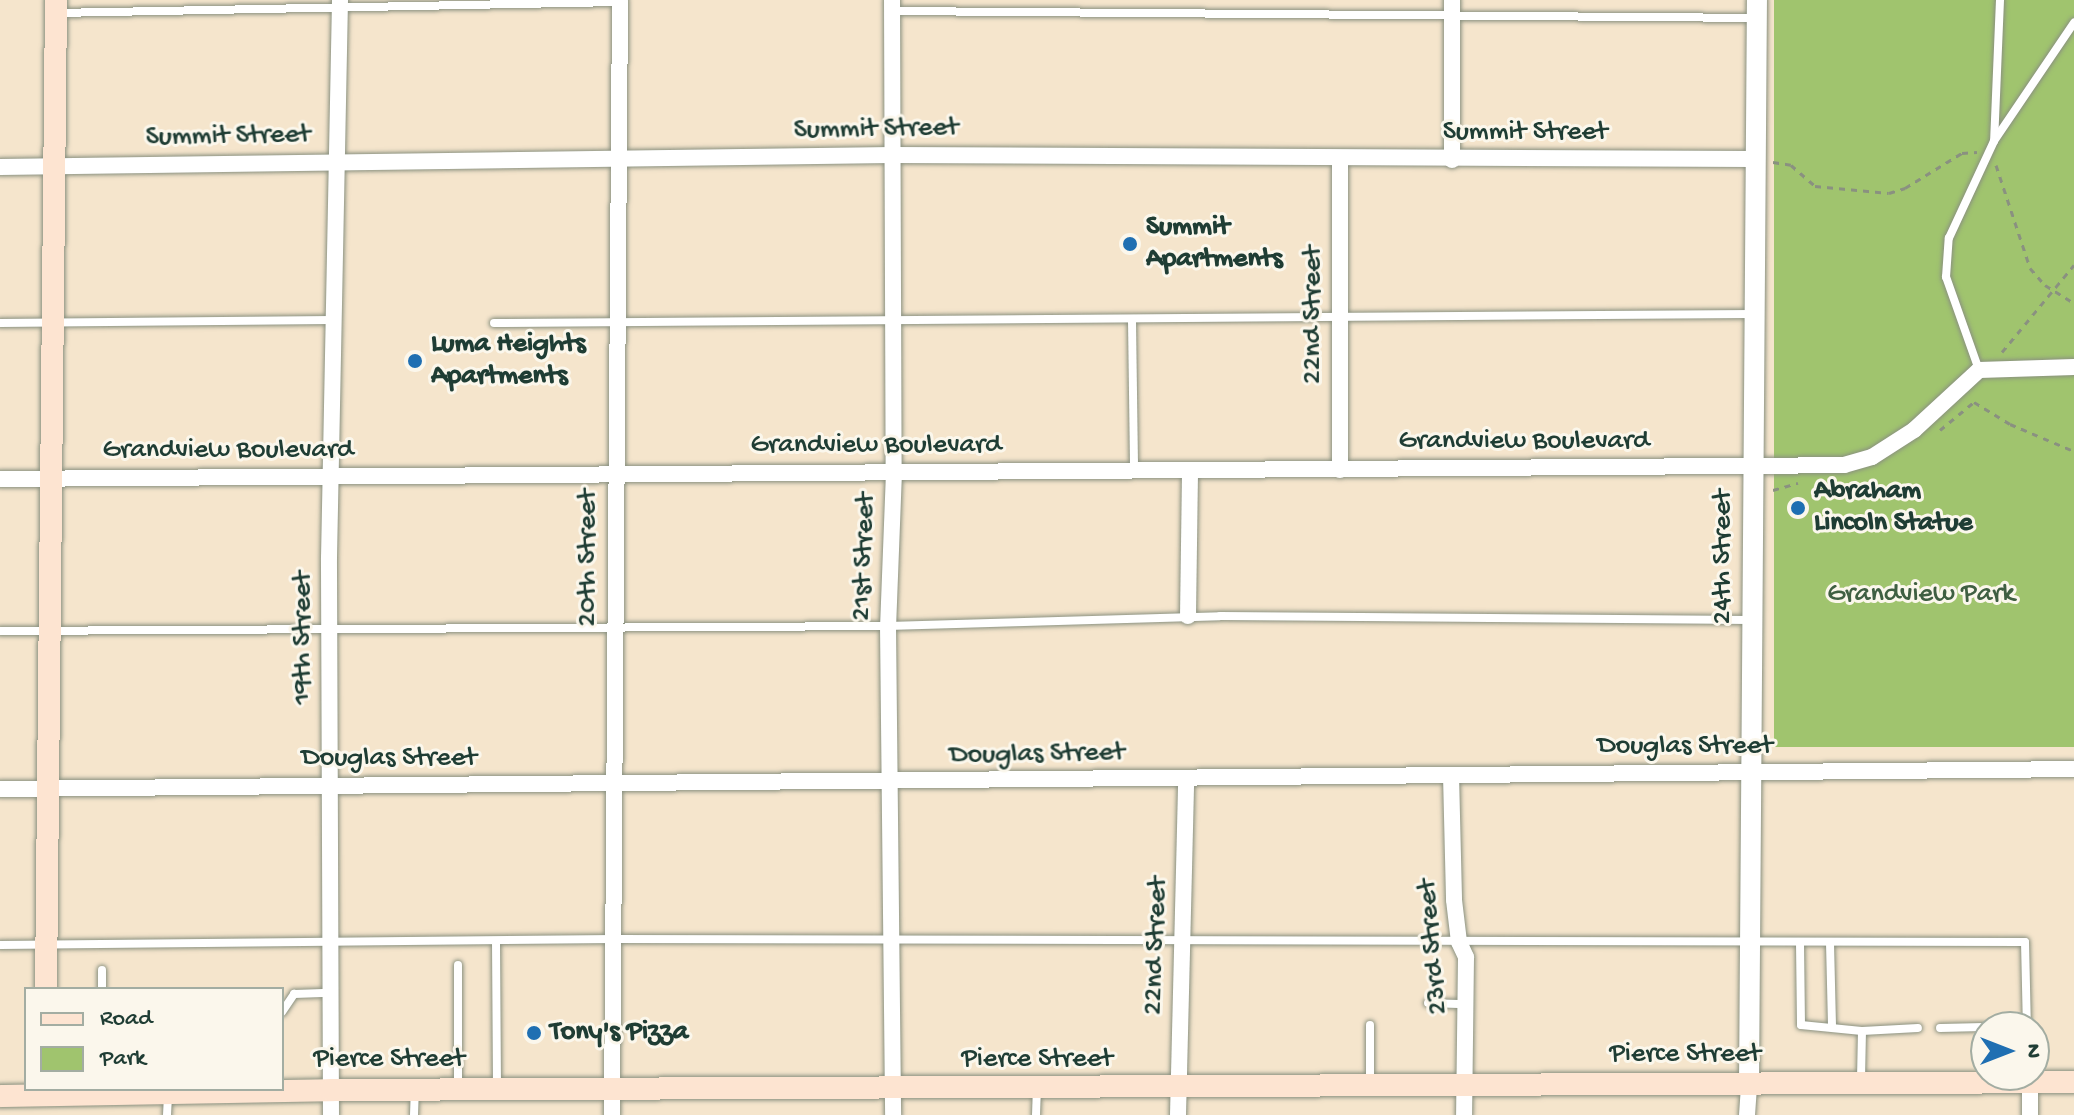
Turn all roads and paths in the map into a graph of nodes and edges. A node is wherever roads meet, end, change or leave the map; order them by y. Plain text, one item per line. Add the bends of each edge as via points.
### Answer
1 (196, 0) edge
2 (2000, 0) edge
3 (620, 1) edge
4 (340, 4) edge
5 (892, 5) edge
6 (56, 6) edge
7 (1452, 8) edge
8 (1756, 9) edge
9 (196, 11) junction
10 (2074, 23) edge
11 (1994, 141) junction
12 (892, 155) junction
13 (1987, 155) junction
14 (619, 158) junction
15 (1753, 159) junction
16 (1340, 160) junction
17 (1452, 160) junction
18 (338, 161) junction
19 (0, 167) edge
20 (53, 167) junction
21 (2074, 265) edge
22 (2052, 291) junction
23 (2074, 303) edge
24 (1754, 314) junction
25 (1341, 315) junction
26 (890, 317) junction
27 (618, 319) junction
28 (332, 320) junction
29 (1132, 321) junction
30 (0, 323) edge
31 (50, 323) junction
32 (494, 323) dead end
33 (2074, 367) edge
34 (1998, 368) junction
35 (1979, 370) junction
36 (1963, 383) junction
37 (2074, 451) edge
38 (1753, 467) junction
39 (1340, 470) junction
40 (1134, 471) junction
41 (1190, 471) junction
42 (894, 472) junction
43 (616, 475) junction
44 (330, 477) junction
45 (49, 478) junction
46 (0, 479) edge
47 (1188, 616) junction
48 (1752, 620) junction
49 (615, 625) junction
50 (888, 626) junction
51 (330, 627) junction
52 (0, 631) edge
53 (50, 631) junction
54 (2074, 769) edge
55 (1753, 773) junction
56 (1451, 775) junction
57 (1186, 779) junction
58 (889, 781) junction
59 (331, 785) junction
60 (618, 785) junction
61 (48, 788) junction
62 (0, 789) edge
63 (614, 939) junction
64 (891, 941) junction
65 (496, 942) junction
66 (1459, 942) junction
67 (1183, 943) junction
68 (1800, 943) junction
69 (1830, 943) junction
70 (1750, 944) junction
71 (0, 945) edge
72 (47, 945) junction
73 (330, 945) junction
74 (458, 965) dead end
75 (102, 970) dead end
76 (46, 987) edge
77 (102, 987) edge
78 (330, 993) junction
79 (1428, 1003) dead end
80 (1467, 1004) junction
81 (284, 1009) edge
82 (2027, 1011) edge
83 (1370, 1025) dead end
84 (1832, 1026) junction
85 (1970, 1027) edge
86 (1918, 1028) dead end
87 (1940, 1028) dead end
88 (1862, 1031) junction
89 (2050, 1080) edge
90 (1970, 1081) edge
91 (2074, 1082) edge
92 (1465, 1085) junction
93 (1749, 1085) junction
94 (1861, 1085) junction
95 (1370, 1086) junction
96 (331, 1090) junction
97 (415, 1090) junction
98 (458, 1090) junction
99 (497, 1090) junction
100 (612, 1090) junction
101 (893, 1090) junction
102 (1037, 1090) junction
103 (1178, 1090) junction
104 (2029, 1091) edge
105 (0, 1096) edge
106 (168, 1099) edge
107 (44, 1100) edge
108 (331, 1115) edge
109 (414, 1115) edge
110 (612, 1115) edge
111 (893, 1115) edge
112 (1036, 1115) edge
113 (1178, 1115) edge
114 (1464, 1115) edge
115 (1747, 1115) edge
116 (2030, 1115) edge

1 - 9 lane
2 - 11 lane
3 - 4 lane
3 - 14 street, 20th Street
4 - 9 lane
4 - 18 street, 19th Street
5 - 7 lane
5 - 12 street, 21st Street
6 - 9 lane
6 - 20 main road
7 - 8 lane
7 - 17 street
8 - 15 street, 24th Street
10 - 11 lane
11 - 13 lane
12 - 14 street, Summit Street
12 - 16 street, Summit Street
12 - 26 street, 21st Street
13 - 15 path via 1962,153 1889,193 1828,189 1805,180 1791,165
13 - 22 path via 2010,195 2024,259
13 - 35 lane via 1949,238 1946,277
14 - 18 street, Summit Street
14 - 27 street, 20th Street
15 - 17 street, Summit Street
15 - 24 street, 24th Street
16 - 17 street, Summit Street
16 - 25 street, 22nd Street
18 - 20 street, Summit Street
18 - 28 street, 19th Street
19 - 20 street, Summit Street
20 - 31 main road
21 - 22 path
22 - 23 path
22 - 34 path via 2008,342
24 - 25 lane
24 - 38 street, 24th Street
25 - 29 lane
25 - 39 street, 22nd Street
26 - 27 lane
26 - 29 lane
26 - 42 street, 21st Street
27 - 32 lane
27 - 43 street, 20th Street
28 - 31 lane
28 - 44 street, 19th Street
29 - 40 lane
30 - 31 lane
31 - 45 main road
33 - 34 street
34 - 35 street
35 - 36 street, Grandview Boulevard
36 - 37 path via 1987,411
36 - 38 street, Grandview Boulevard via 1914,430 1872,457 1844,465
38 - 39 street, Grandview Boulevard
38 - 48 street, 24th Street
39 - 41 street, Grandview Boulevard
40 - 41 street, Grandview Boulevard
40 - 42 street, Grandview Boulevard
41 - 47 street
42 - 43 street, Grandview Boulevard
42 - 50 street, 21st Street
43 - 44 street, Grandview Boulevard
43 - 49 street, 20th Street
44 - 45 street, Grandview Boulevard
44 - 51 street, 19th Street
45 - 46 street, Grandview Boulevard
45 - 53 main road
47 - 48 lane
47 - 50 lane
48 - 55 street, 24th Street
49 - 50 lane
49 - 51 lane
49 - 60 street, 20th Street
50 - 58 street, 21st Street
51 - 53 lane
51 - 59 street, 19th Street
52 - 53 lane
53 - 61 main road
54 - 55 street, Douglas Street
55 - 56 street, Douglas Street
55 - 70 street, 24th Street
56 - 57 street, Douglas Street
56 - 66 street, 23rd Street
57 - 58 street, Douglas Street
57 - 67 street, 22nd Street
58 - 60 street, Douglas Street
58 - 64 street, 21st Street
59 - 60 street, Douglas Street
59 - 61 street, Douglas Street
59 - 73 street, 19th Street
60 - 63 street, 20th Street
61 - 62 street, Douglas Street
61 - 72 main road
63 - 64 lane
63 - 65 lane
63 - 100 street, 20th Street
64 - 67 lane
64 - 101 street, 21st Street
65 - 73 lane
65 - 99 lane
66 - 67 lane
66 - 70 lane
66 - 80 street, 23rd Street via 1466,957
67 - 103 street, 22nd Street
68 - 69 lane
68 - 70 lane
68 - 84 lane via 1801,1025
69 - 82 lane via 2025,942
69 - 84 lane
70 - 93 street, 24th Street
71 - 72 lane
72 - 73 lane
72 - 76 main road
73 - 78 street, 19th Street
74 - 98 lane
75 - 77 lane
78 - 81 lane via 294,994
78 - 96 street, 19th Street
79 - 80 lane
80 - 92 street, 23rd Street
83 - 95 lane
84 - 88 lane
85 - 87 lane
86 - 88 lane
88 - 94 lane
89 - 91 main road, Pierce Street
90 - 94 main road, Pierce Street
92 - 93 main road, Pierce Street
92 - 95 main road, Pierce Street
92 - 114 street, 23rd Street
93 - 94 main road, Pierce Street
93 - 115 street, 24th Street
95 - 103 main road, Pierce Street
96 - 97 main road, Pierce Street
96 - 106 main road, Pierce Street
96 - 108 street, 19th Street
97 - 98 main road, Pierce Street
97 - 109 lane
98 - 99 main road, Pierce Street
99 - 100 main road, Pierce Street
100 - 101 main road, Pierce Street
100 - 110 street, 20th Street
101 - 102 main road, Pierce Street
101 - 111 street, 21st Street
102 - 103 main road, Pierce Street
102 - 112 lane
103 - 113 street, 22nd Street
104 - 116 street
105 - 107 main road, Pierce Street
106 - 107 main road, Pierce Street

